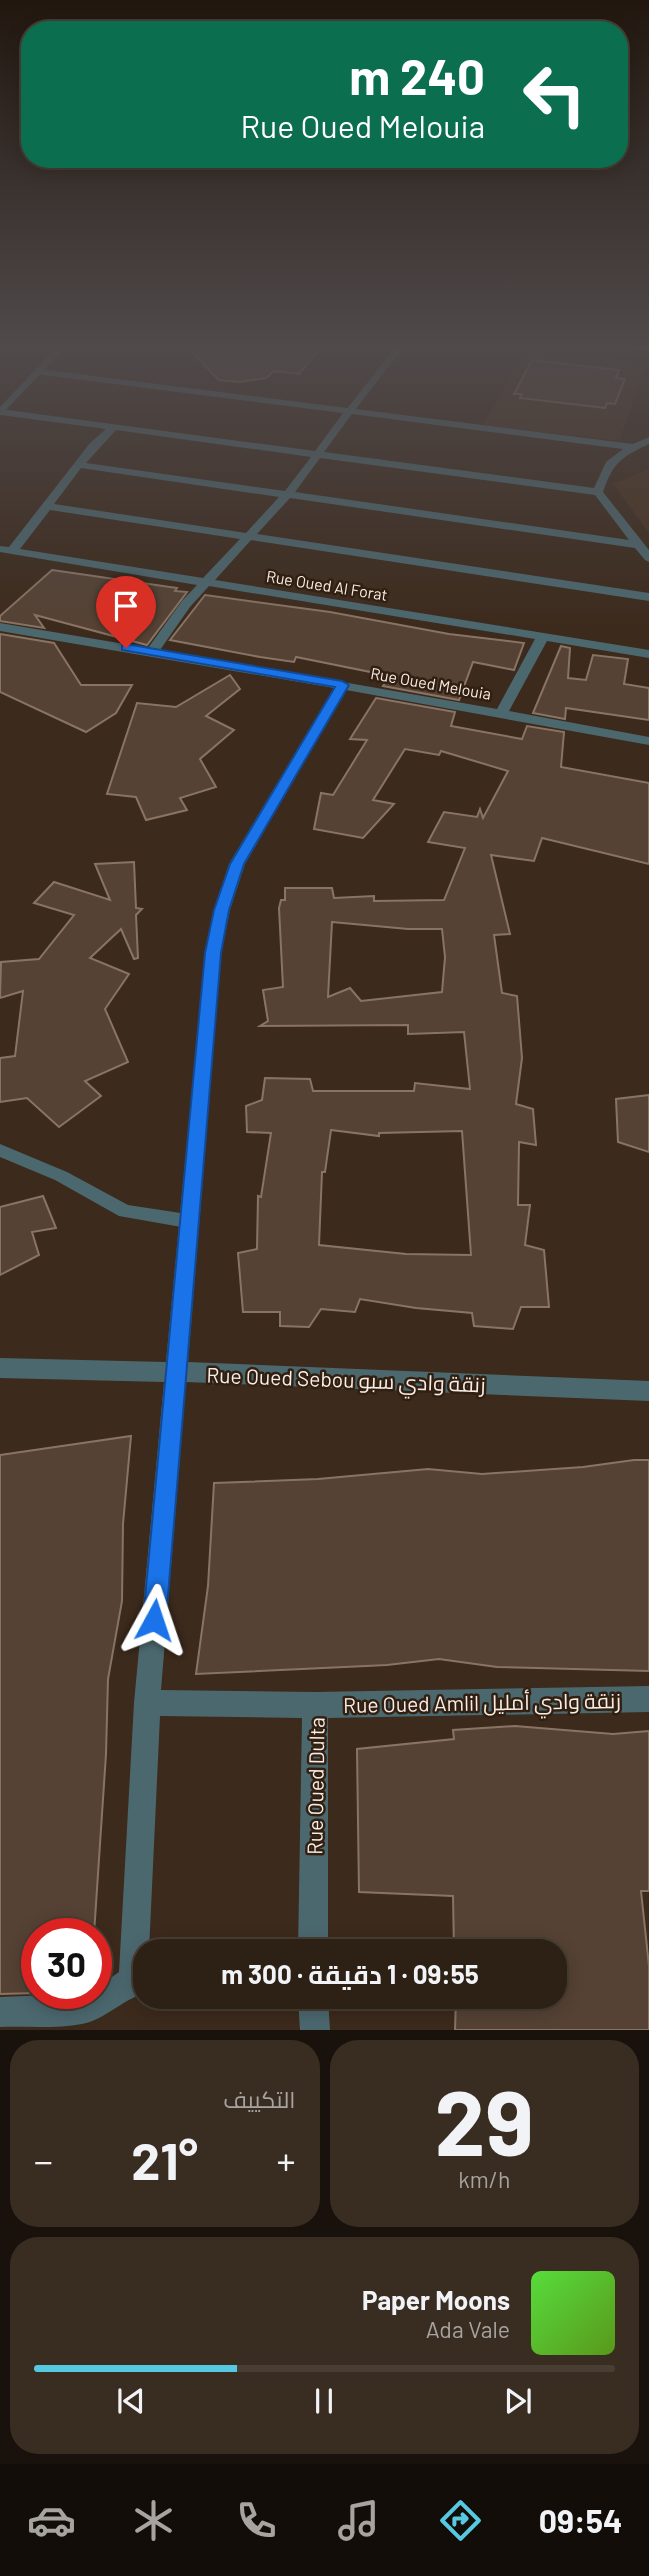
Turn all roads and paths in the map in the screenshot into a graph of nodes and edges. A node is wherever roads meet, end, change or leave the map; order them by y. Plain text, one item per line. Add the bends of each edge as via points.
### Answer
1 (100, 440) edge
2 (211, 440) edge
3 (329, 440) edge
4 (576, 440) edge
5 (649, 440) edge
6 (635, 447) junction
7 (318, 455) junction
8 (81, 466) junction
9 (598, 492) junction
10 (288, 494) junction
11 (48, 506) junction
12 (250, 537) junction
13 (639, 545) junction
14 (6, 550) edge
15 (649, 558) edge
16 (209, 582) junction
17 (649, 597) edge
18 (0, 627) edge
19 (543, 636) junction
20 (152, 652) junction
21 (649, 654) edge
22 (342, 685) junction
23 (501, 714) junction
24 (649, 741) edge
25 (0, 1150) edge
26 (187, 1221) junction
27 (0, 1368) edge
28 (176, 1372) junction
29 (649, 1391) edge
30 (649, 1699) edge
31 (147, 1703) junction
32 (316, 1705) junction
33 (140, 1939) edge
34 (313, 1939) edge
35 (133, 1984) edge
36 (313, 2009) edge
37 (0, 2012) edge
38 (314, 2030) edge

1 - 8 street
2 - 7 street
3 - 7 street
4 - 6 street
5 - 6 street
6 - 9 street via 605,469
7 - 9 street
7 - 10 street
8 - 10 street
8 - 11 street
9 - 13 street
10 - 12 street
10 - 13 street
11 - 12 street
11 - 14 street
12 - 16 street
12 - 17 street
13 - 15 street
14 - 16 street, Rue Oued Al Forat
16 - 19 street, Rue Oued Al Forat
16 - 20 street via 186,604
18 - 20 street, Rue Oued Melouia
19 - 21 street, Rue Oued Al Forat
19 - 23 street
20 - 22 street, Rue Oued Melouia
22 - 23 street, Rue Oued Melouia
22 - 26 street via 237,864 222,910 213,953
23 - 24 street, Rue Oued Melouia
25 - 26 lane via 125,1211
26 - 28 street
27 - 28 street, Rue Oued Sebou زنقة وادي سبو
28 - 29 street, Rue Oued Sebou زنقة وادي سبو
28 - 31 street
30 - 32 street, Rue Oued Amlil زنقة وادي أمليل
31 - 32 street, Rue Oued Dulta
31 - 33 street
32 - 34 street, Rue Oued Dulta
35 - 37 street via 83,2009
36 - 38 street

